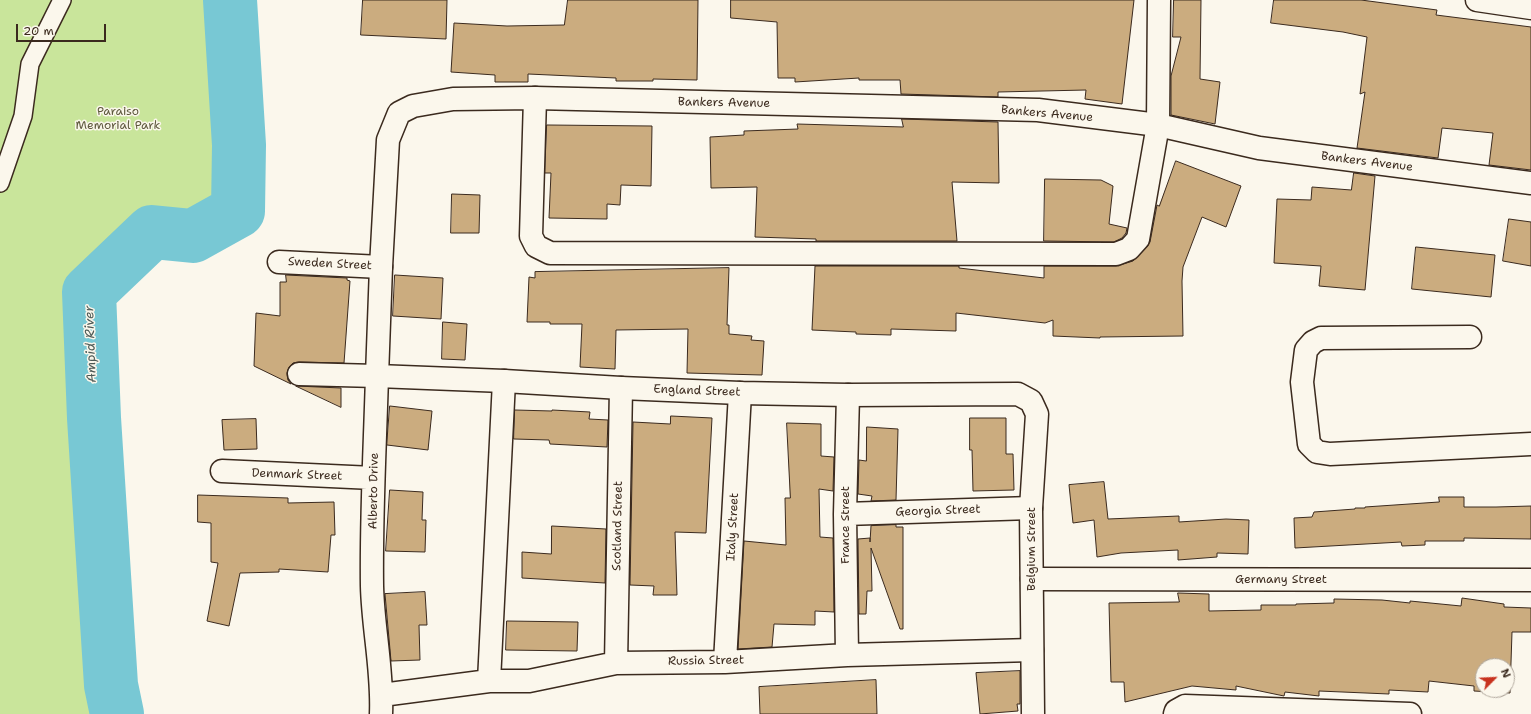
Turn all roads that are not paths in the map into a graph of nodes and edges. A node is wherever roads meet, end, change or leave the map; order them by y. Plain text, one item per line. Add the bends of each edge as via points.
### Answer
1 (62, 0) edge
2 (1159, 0) edge
3 (1486, 1) edge
4 (1531, 8) edge
5 (535, 98) junction
6 (1158, 125) junction
7 (0, 183) edge
8 (1531, 183) edge
9 (279, 262) dead end
10 (381, 267) junction
11 (1470, 337) dead end
12 (299, 374) dead end
13 (377, 376) junction
14 (504, 381) junction
15 (620, 388) junction
16 (740, 393) junction
17 (1018, 394) joint
18 (848, 395) junction
19 (1531, 444) edge
20 (222, 472) dead end
21 (373, 478) junction
22 (1031, 508) junction
23 (845, 514) junction
24 (1032, 579) junction
25 (1531, 580) edge
26 (1032, 650) junction
27 (848, 655) junction
28 (725, 662) junction
29 (616, 663) junction
30 (489, 681) junction
31 (382, 705) edge
32 (1033, 714) edge
33 (1175, 714) edge
34 (1410, 714) edge

1 - 7 lane via 30,64 23,116
2 - 6 street
3 - 4 street
5 - 6 street, Bankers Avenue via 1038,110
5 - 6 street via 532,236 536,246 550,254 1116,254 1129,249 1138,239
5 - 10 street, Bankers Avenue via 453,99 413,106 399,113 388,140
6 - 8 street, Bankers Avenue via 1259,148
9 - 10 street, Sweden Street
10 - 13 street, Alberto Drive
11 - 19 street via 1321,338 1313,342 1306,350 1302,382 1309,444 1317,452 1330,454
12 - 13 street, England Street
13 - 14 street, England Street
13 - 21 street, Alberto Drive
14 - 15 street, England Street
14 - 30 street
15 - 16 street, England Street
15 - 29 street, Scotland Street
16 - 18 street, England Street
16 - 28 street, Italy Street
17 - 18 street, England Street
17 - 22 street, Belgium Street via 1031,401 1038,414
18 - 23 street, France Street
20 - 21 street, Denmark Street
21 - 31 street, Alberto Drive via 372,588
22 - 23 street, Georgia Street
22 - 24 street, Belgium Street
23 - 27 street, France Street
24 - 25 street, Germany Street
24 - 26 street, Belgium Street
26 - 27 street, Russia Street
26 - 32 street, Belgium Street
27 - 28 street, Russia Street
28 - 29 street, Russia Street
29 - 30 street, Russia Street via 529,681
30 - 31 street, Russia Street
33 - 34 street via 1185,706

